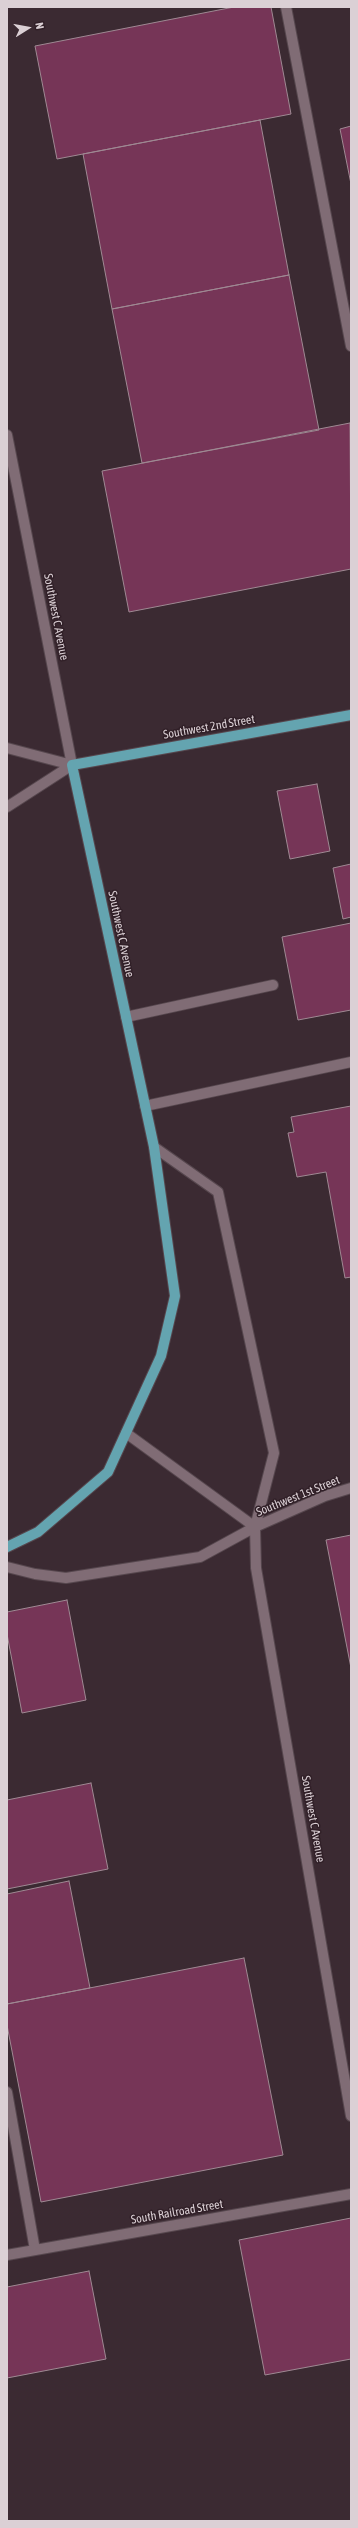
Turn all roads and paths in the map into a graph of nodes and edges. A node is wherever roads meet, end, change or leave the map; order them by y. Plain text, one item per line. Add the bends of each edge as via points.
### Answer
1 (286, 7) edge
2 (351, 346) edge
3 (7, 435) edge
4 (351, 714) edge
5 (7, 748) edge
6 (72, 764) junction
7 (7, 807) edge
8 (273, 985) dead end
9 (126, 1017) junction
10 (351, 1062) edge
11 (145, 1106) junction
12 (154, 1147) junction
13 (126, 1433) junction
14 (351, 1488) edge
15 (255, 1527) junction
16 (7, 1547) edge
17 (7, 1567) edge
18 (7, 2092) edge
19 (351, 2116) edge
20 (351, 2194) edge
21 (35, 2250) junction
22 (7, 2255) edge

1 - 2 street
3 - 6 street, Southwest C Avenue
4 - 6 main road, Southwest 2nd Street
5 - 6 street
6 - 7 street
6 - 9 main road, Southwest C Avenue
8 - 9 street
9 - 11 main road, Southwest C Avenue
10 - 11 street
11 - 12 main road, Southwest C Avenue
12 - 13 main road, Southwest C Avenue via 175,1296 161,1356
12 - 15 street, Southwest C Avenue via 218,1192 274,1452
13 - 15 street
13 - 16 main road via 108,1472 38,1532
14 - 15 street, Southwest 1st Street via 325,1496
15 - 17 street, Southwest 1st Street via 200,1556 157,1565 66,1578
15 - 19 street, Southwest C Avenue via 256,1568
18 - 21 street
20 - 21 street, South Railroad Street
21 - 22 street, South Railroad Street

